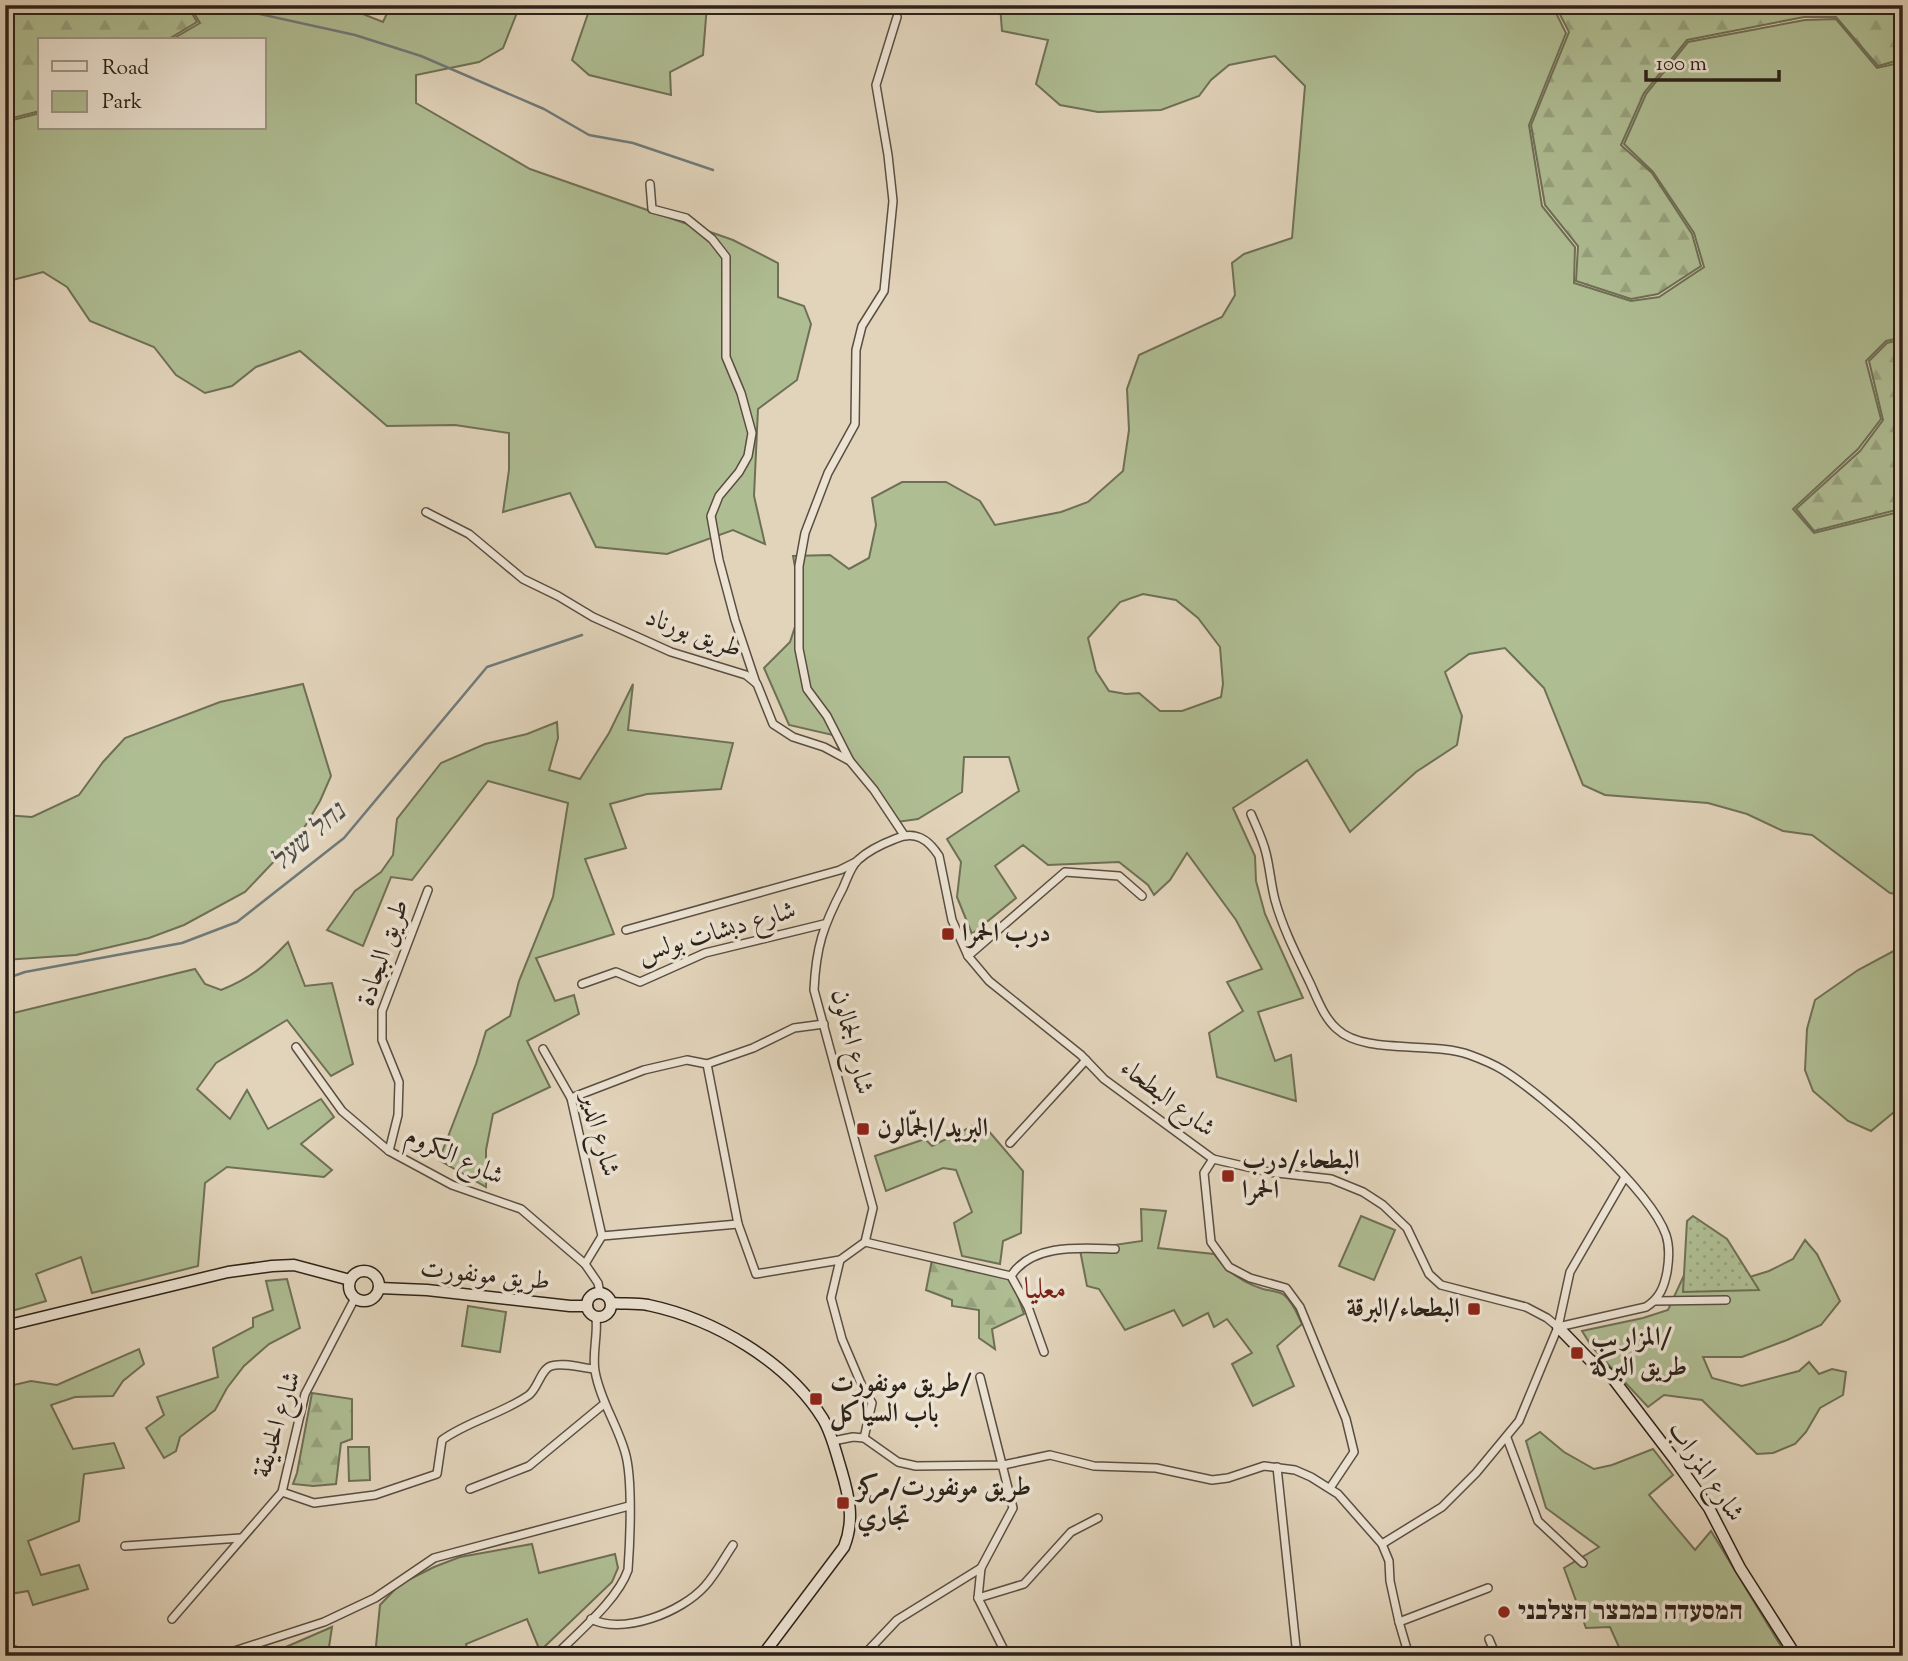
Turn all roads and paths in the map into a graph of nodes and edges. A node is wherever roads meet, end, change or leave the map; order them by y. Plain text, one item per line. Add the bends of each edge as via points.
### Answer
1 (897, 17) dead end
2 (650, 184) dead end
3 (426, 512) dead end
4 (757, 684) junction
5 (850, 761) junction
6 (1251, 814) dead end
7 (904, 835) junction
8 (856, 862) junction
9 (428, 890) dead end
10 (1142, 896) dead end
11 (824, 924) junction
12 (626, 930) dead end
13 (968, 956) junction
14 (582, 984) dead end
15 (824, 1024) junction
16 (296, 1047) dead end
17 (543, 1049) dead end
18 (1086, 1060) junction
19 (707, 1064) junction
20 (571, 1098) junction
21 (1010, 1143) dead end
22 (388, 1150) junction
23 (1213, 1159) junction
24 (1625, 1177) junction
25 (738, 1224) junction
26 (602, 1236) junction
27 (865, 1242) junction
28 (1115, 1249) dead end
29 (840, 1260) junction
30 (585, 1265) junction
31 (1011, 1276) junction
32 (350, 1280) junction
33 (379, 1288) junction
34 (600, 1293) junction
35 (355, 1298) junction
36 (1726, 1300) dead end
37 (1655, 1301) junction
38 (611, 1303) junction
39 (587, 1306) junction
40 (596, 1318) junction
41 (5, 1326) edge
42 (1558, 1327) junction
43 (1044, 1352) dead end
44 (594, 1369) junction
45 (980, 1377) dead end
46 (604, 1404) junction
47 (864, 1438) junction
48 (1507, 1438) junction
49 (833, 1441) junction
50 (1003, 1465) junction
51 (1277, 1466) junction
52 (1330, 1488) junction
53 (470, 1489) dead end
54 (282, 1492) junction
55 (629, 1506) junction
56 (1098, 1518) dead end
57 (241, 1538) junction
58 (1382, 1544) junction
59 (733, 1545) dead end
60 (125, 1546) dead end
61 (1583, 1563) dead end
62 (981, 1568) junction
63 (1488, 1588) dead end
64 (978, 1598) junction
65 (172, 1619) dead end
66 (591, 1619) junction
67 (1399, 1622) junction
68 (1489, 1639) dead end
69 (5, 1647) edge
70 (32, 1656) edge
71 (222, 1656) edge
72 (555, 1656) edge
73 (762, 1656) edge
74 (863, 1656) edge
75 (1007, 1656) edge
76 (1297, 1656) edge
77 (1409, 1656) edge
78 (1496, 1656) edge
79 (1796, 1656) edge

1 - 5 street via 877,85 892,201 884,291 862,326 856,350 855,424 828,472 799,566 799,649 807,689
2 - 4 street via 652,209 686,218 726,257 726,357 752,433 748,456 719,496 711,516 735,620
3 - 4 street, طريق بورناد via 469,534 523,579 593,617 671,652 746,675
4 - 5 street, طريق بورناد via 774,724
5 - 7 street, طريق بورناد
6 - 24 street via 1266,851 1284,928 1334,1027 1358,1042 1454,1050 1501,1069 1532,1090
7 - 8 street, شارع الجمالون via 875,847
7 - 13 street, شارع البطحاء via 922,838 939,856 952,920
8 - 11 street, شارع الجمالون
8 - 12 street
9 - 22 street, طريق البجادة via 383,1011 382,1040 399,1082 398,1115
10 - 13 street via 1119,876 1065,872
11 - 14 street, شارع دبشات بولس via 705,953 640,982 616,972
11 - 15 street, شارع الجمالون via 814,990
13 - 18 street, شارع البطحاء via 989,981
15 - 19 street via 794,1028
15 - 27 street, شارع الجمالون via 873,1208
16 - 22 street, شارع الكروم via 342,1111
17 - 20 street, شارع الدير
18 - 21 street
18 - 23 street, شارع البطحاء via 1104,1079
19 - 20 street via 687,1060 643,1070
19 - 25 street
20 - 26 street, شارع الدير
22 - 30 street, شارع الكروم via 452,1185 521,1209
23 - 42 street, شارع البطحاء via 1331,1179 1363,1192 1407,1228 1429,1274 1441,1285 1526,1307
23 - 52 street via 1204,1173 1211,1242 1229,1267 1286,1288 1300,1307 1346,1419 1354,1452
24 - 37 street via 1666,1233 1669,1258 1664,1287
24 - 42 street via 1570,1272
25 - 26 street
25 - 29 street via 756,1274
26 - 30 street
27 - 29 street
27 - 31 street
28 - 31 street via 1046,1251
29 - 47 street via 831,1298 842,1339 872,1403
30 - 34 street, شارع الكروم
31 - 43 street
32 - 33 main road via 365,1271 374,1275
32 - 35 main road via 349,1290
32 - 41 main road via 294,1265 272,1266 228,1272
33 - 35 main road via 370,1300
33 - 39 main road, طريق مونفورت
34 - 38 main road
34 - 39 main road via 589,1298
35 - 54 street, شارع الحديقة via 305,1394
36 - 37 street
37 - 42 street
38 - 40 main road via 608,1314
38 - 49 main road via 646,1305 678,1314 755,1350 792,1382 823,1419
39 - 40 main road
40 - 44 street
42 - 48 street via 1519,1421
42 - 79 main road, شارع المزراب via 1611,1376 1675,1460 1709,1508 1740,1569
44 - 46 street
44 - 54 street via 547,1367 531,1393 442,1440 438,1474 421,1481 375,1495 314,1503
45 - 50 street
46 - 53 street via 529,1466
46 - 55 street via 626,1455
47 - 49 street
47 - 50 street via 898,1462 916,1466
48 - 58 street via 1442,1507
48 - 61 street via 1538,1521
49 - 73 main road via 849,1496 848,1536
50 - 51 street via 1050,1455 1094,1466 1156,1468 1212,1480
50 - 62 street via 1013,1508
51 - 52 street
51 - 76 street
52 - 58 street
54 - 57 street, شارع الحديقة
55 - 66 street via 628,1570 612,1597
55 - 71 street via 434,1558 375,1598 324,1622
56 - 64 street via 1071,1532 1024,1584
57 - 60 street
57 - 65 street, شارع الحديقة
58 - 67 street
59 - 66 street via 705,1586 681,1606 625,1625 604,1625
62 - 64 street
62 - 74 street via 897,1620
63 - 67 street
64 - 75 street
66 - 72 street
67 - 77 street
68 - 78 street
69 - 70 street

